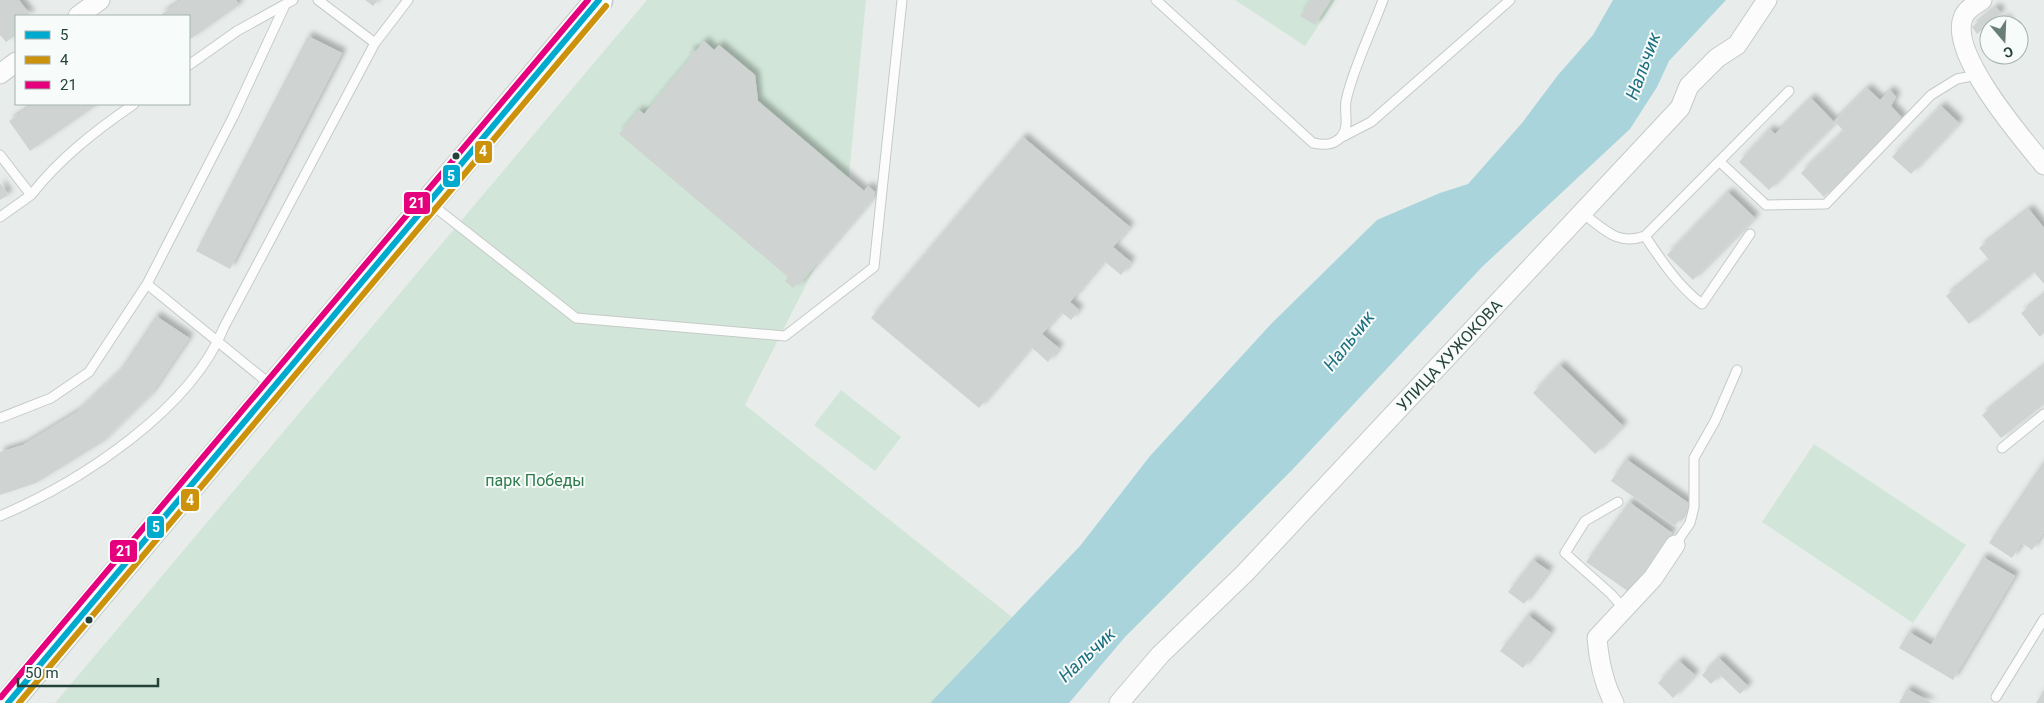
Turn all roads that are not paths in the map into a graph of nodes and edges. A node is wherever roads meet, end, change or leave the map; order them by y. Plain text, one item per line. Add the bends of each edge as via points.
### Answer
1 (100, 0) edge
2 (318, 0) edge
3 (408, 0) edge
4 (599, 0) edge
5 (902, 0) edge
6 (1156, 0) edge
7 (1383, 0) edge
8 (1510, 0) edge
9 (1767, 0) edge
10 (1982, 0) edge
11 (289, 2) edge
12 (79, 15) edge
13 (375, 43) junction
14 (15, 63) edge
15 (190, 64) edge
16 (0, 74) edge
17 (1977, 75) junction
18 (1789, 91) dead end
19 (133, 105) edge
20 (1340, 138) junction
21 (0, 155) edge
22 (1719, 162) junction
23 (2044, 165) edge
24 (31, 195) junction
25 (429, 201) junction
26 (1582, 213) junction
27 (0, 217) edge
28 (1750, 234) dead end
29 (1645, 236) junction
30 (148, 284) junction
31 (218, 342) junction
32 (1737, 370) dead end
33 (274, 387) junction
34 (2044, 414) edge
35 (0, 418) edge
36 (2002, 448) dead end
37 (1618, 502) dead end
38 (0, 516) edge
39 (1675, 544) joint
40 (1624, 609) junction
41 (2044, 619) edge
42 (1996, 697) dead end
43 (8, 703) edge
44 (1119, 703) edge
45 (1614, 703) edge

1 - 12 street
2 - 13 lane
3 - 13 lane
4 - 25 main road
5 - 25 lane via 874,267 785,336 576,318
6 - 20 lane via 1313,143 1323,146
7 - 20 lane via 1349,89 1344,113 1346,125
8 - 20 lane via 1370,122
9 - 26 street, УЛИЦА ХУЖОКОВА via 1737,45 1716,58 1689,86 1680,108
10 - 17 street via 1968,10 1961,25 1966,50
11 - 15 lane via 237,31
11 - 30 lane
13 - 31 lane
14 - 16 street
17 - 22 lane via 1957,79 1931,95 1826,204 1766,205
17 - 23 street
18 - 22 lane
19 - 24 lane via 89,135 49,172
21 - 24 lane
22 - 29 lane
24 - 27 lane
25 - 33 main road
26 - 29 lane via 1621,240
26 - 44 street, УЛИЦА ХУЖОКОВА via 1245,573 1160,655
28 - 29 lane via 1702,304 1688,294
30 - 31 lane
30 - 35 lane via 89,372 51,398
31 - 33 lane
31 - 38 lane via 194,378 151,421 93,467 40,499
32 - 39 lane via 1715,421 1694,458 1694,508 1690,522
33 - 43 main road
34 - 36 lane
37 - 40 lane via 1586,521 1565,553
39 - 40 street via 1653,578
40 - 45 street via 1597,638 1599,661
41 - 42 lane

